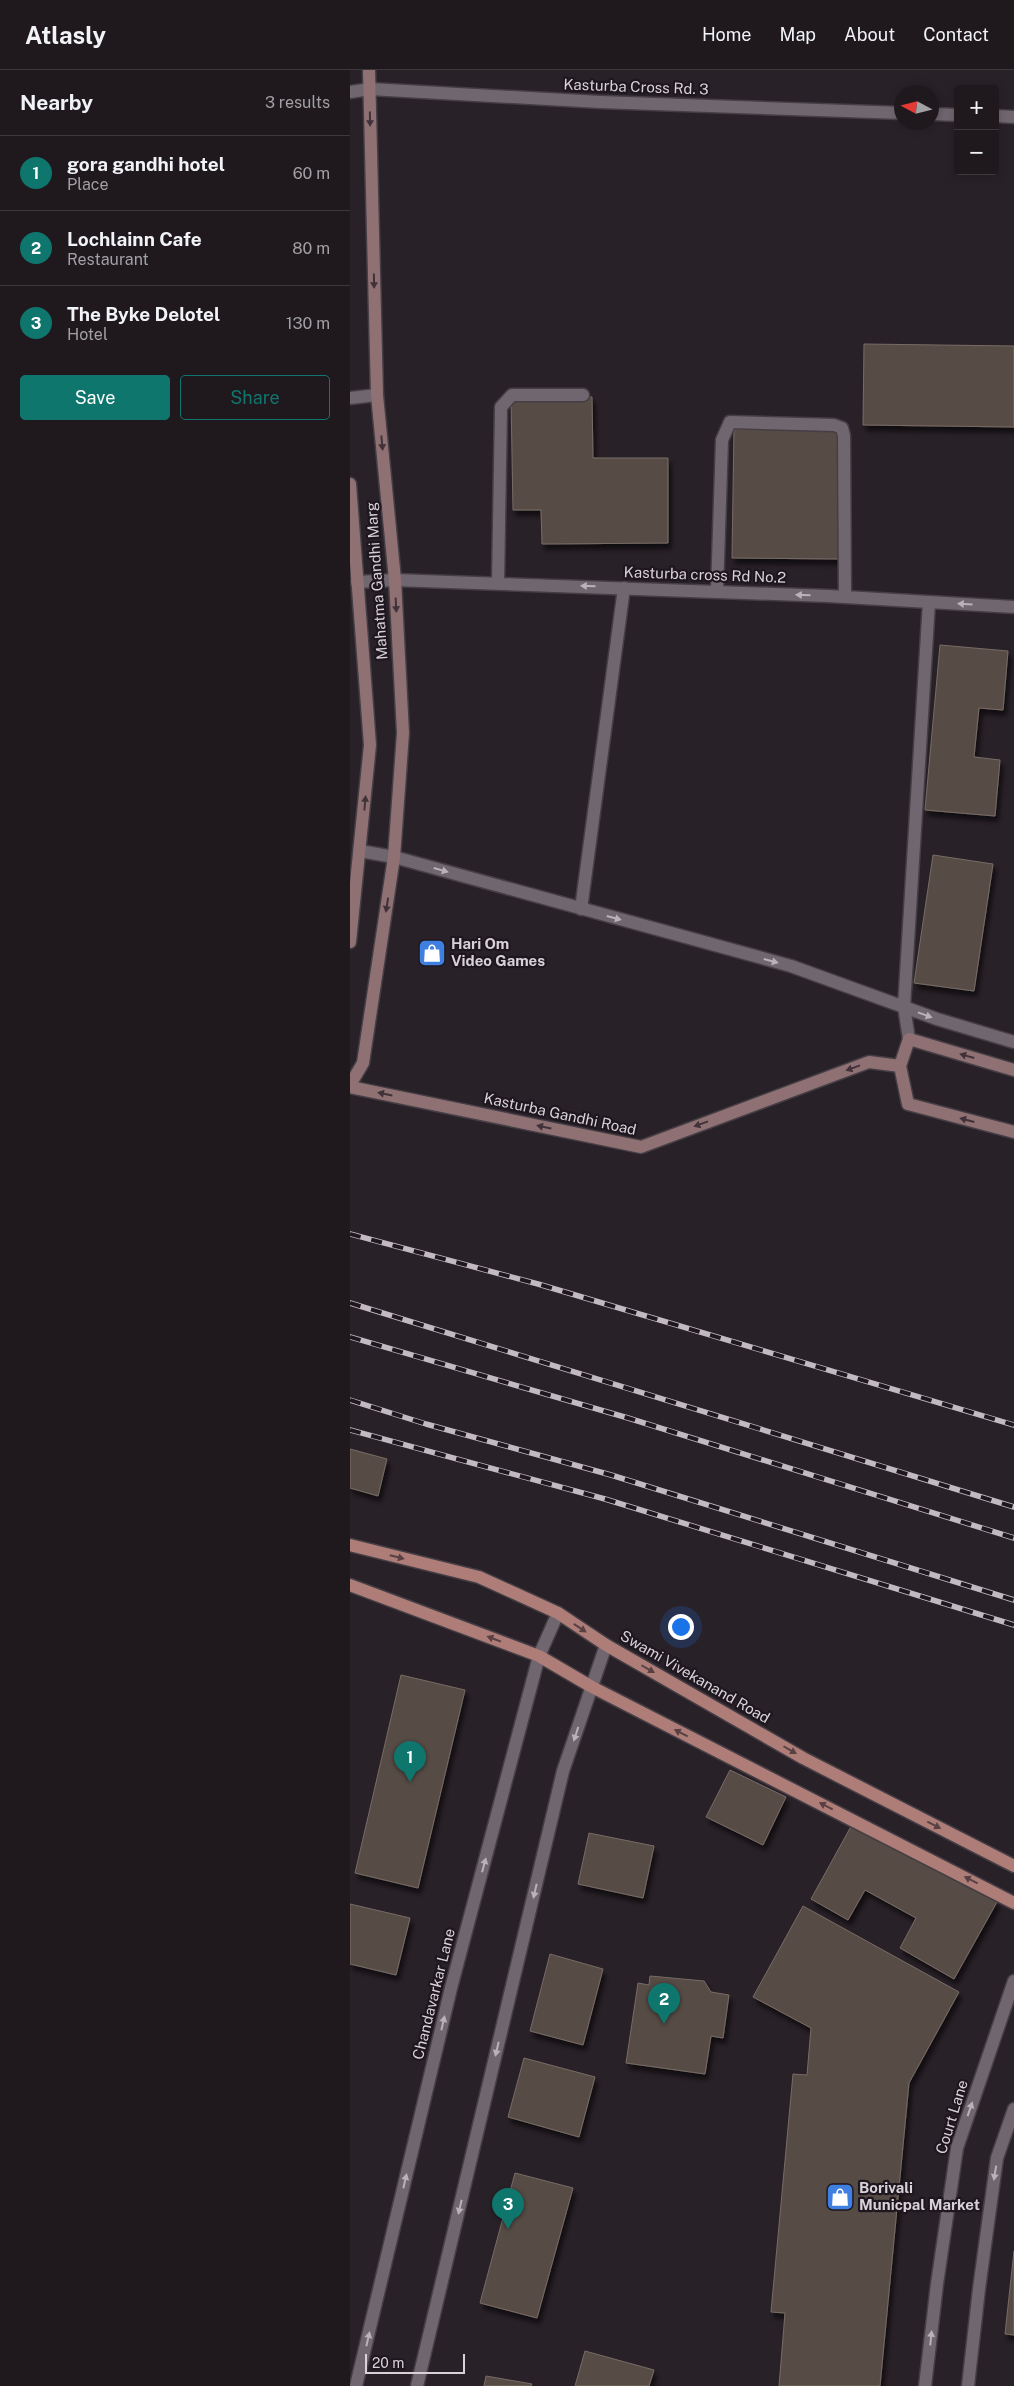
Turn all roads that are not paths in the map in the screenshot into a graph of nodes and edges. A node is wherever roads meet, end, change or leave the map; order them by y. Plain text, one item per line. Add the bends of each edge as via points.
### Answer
1 (369, 70) edge
2 (370, 89) junction
3 (350, 92) edge
4 (894, 113) edge
5 (939, 114) edge
6 (954, 115) edge
7 (999, 116) edge
8 (1014, 116) edge
9 (377, 394) junction
10 (583, 395) dead end
11 (350, 398) edge
12 (350, 484) edge
13 (395, 580) junction
14 (357, 582) junction
15 (498, 583) junction
16 (624, 588) junction
17 (717, 591) junction
18 (845, 597) junction
19 (929, 602) junction
20 (1014, 607) edge
21 (360, 851) junction
22 (394, 857) junction
23 (581, 909) junction
24 (350, 942) edge
25 (904, 1007) junction
26 (909, 1039) junction
27 (1014, 1042) edge
28 (900, 1066) junction
29 (1014, 1070) edge
30 (350, 1086) edge
31 (1014, 1132) edge
32 (350, 1545) edge
33 (350, 1585) edge
34 (558, 1613) junction
35 (606, 1645) junction
36 (539, 1656) junction
37 (592, 1687) junction
38 (1014, 1866) edge
39 (1014, 1903) edge
40 (1014, 1981) edge
41 (1014, 2109) edge
42 (356, 2386) edge
43 (417, 2386) edge
44 (926, 2386) edge
45 (968, 2386) edge

1 - 2 main road, Mahatma Gandhi Marg
2 - 3 street, Kasturba Cross Rd. 3
2 - 4 street, Kasturba Cross Rd. 3 via 600,102
2 -> 9 main road, Mahatma Gandhi Marg
5 - 6 street
7 - 8 street
9 - 11 street
9 -> 13 main road, Mahatma Gandhi Marg
10 - 15 street via 512,395 501,407
12 - 14 main road
13 - 14 street, Kasturba cross Rd No.2
13 - 15 street, Kasturba cross Rd No.2
13 -> 22 main road, Mahatma Gandhi Marg via 403,733
21 -> 14 main road via 370,745
16 -> 15 street, Kasturba cross Rd No.2
16 - 17 street, Kasturba cross Rd No.2
16 - 23 street
18 -> 17 street, Kasturba cross Rd No.2
17 - 18 street via 722,440 730,422 834,425 842,428 844,436
18 - 19 street, Kasturba cross Rd No.2
20 -> 19 street, Kasturba cross Rd No.2
19 - 25 street
21 - 22 street
21 - 24 main road
22 -> 23 street
22 -> 30 main road, Mahatma Gandhi Marg via 363,1063
23 -> 25 street via 791,966
25 - 26 street
25 -> 27 street
26 - 28 main road
29 -> 26 main road
28 -> 30 main road, Kasturba Gandhi Road via 869,1062 641,1147
31 -> 28 main road via 908,1104
32 -> 34 main road, Swami Vivekanand Road via 479,1577
36 -> 33 main road
34 -> 35 main road, Swami Vivekanand Road
34 - 36 street, Chandavarkar Lane
35 - 37 street
35 -> 38 main road, Swami Vivekanand Road via 803,1758
36 - 37 main road
42 -> 36 street, Chandavarkar Lane via 451,1988
39 -> 37 main road
37 -> 43 street via 564,1771
44 -> 40 street, Court Lane via 956,2148
41 -> 45 street via 997,2158

